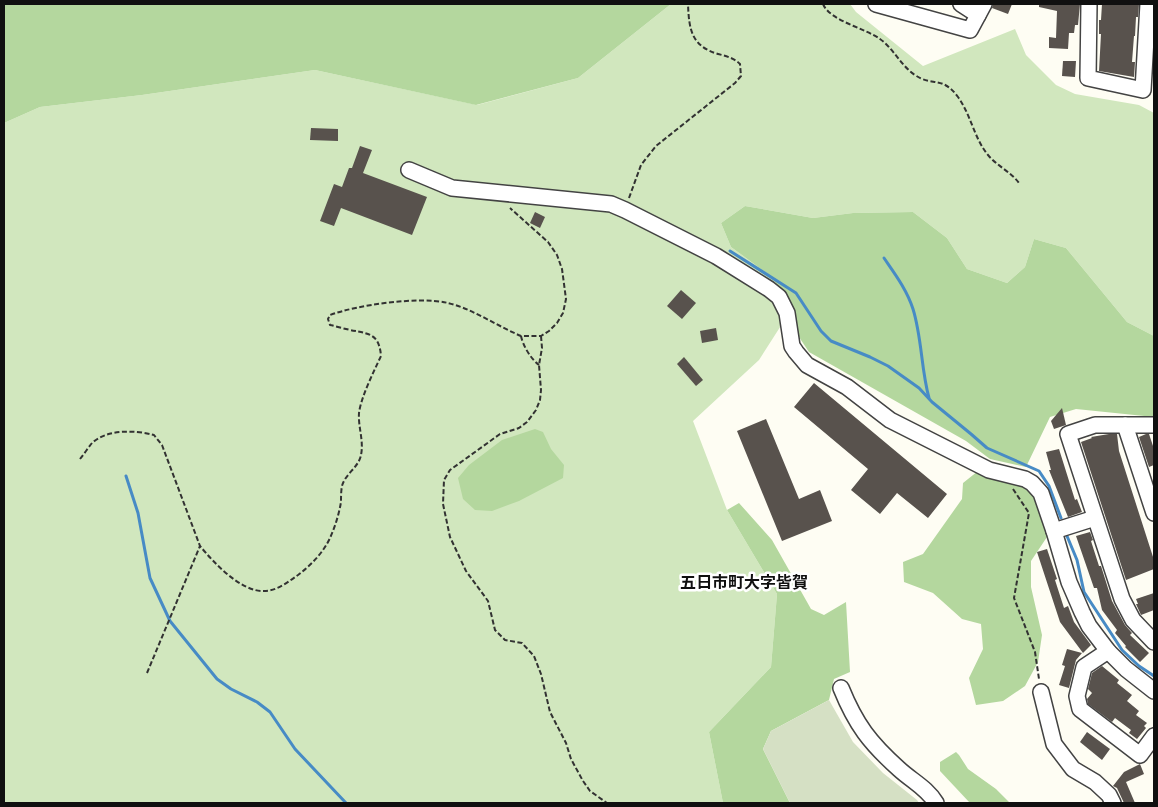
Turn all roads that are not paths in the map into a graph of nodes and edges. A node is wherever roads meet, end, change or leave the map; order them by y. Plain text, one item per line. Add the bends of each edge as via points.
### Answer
1 (876, 4) edge
2 (961, 4) edge
3 (1089, 4) edge
4 (1148, 4) edge
5 (981, 10) edge
6 (409, 170) dead end
7 (1125, 425) junction
8 (1154, 425) edge
9 (1154, 513) edge
10 (1094, 518) junction
11 (1054, 531) junction
12 (1154, 642) edge
13 (1108, 651) junction
14 (841, 688) dead end
15 (1154, 691) edge
16 (1040, 692) road end
17 (1154, 736) edge
18 (936, 803) edge
19 (1113, 803) edge

1 - 5 street via 970,30
2 - 5 street
3 - 4 street via 1088,78 1143,90
6 - 11 street via 452,188 610,204 716,256 779,297 786,313 792,346 807,365 846,387 890,420 989,470 1032,483 1041,493
7 - 8 street
7 - 9 street
7 - 10 street via 1095,425 1068,434
10 - 11 street
10 - 12 street via 1122,599 1133,620
11 - 13 street via 1082,612
13 - 15 street
13 - 17 street via 1084,667 1077,696 1080,709 1140,755
14 - 18 street via 866,737
16 - 19 street via 1054,744 1073,769 1095,782

